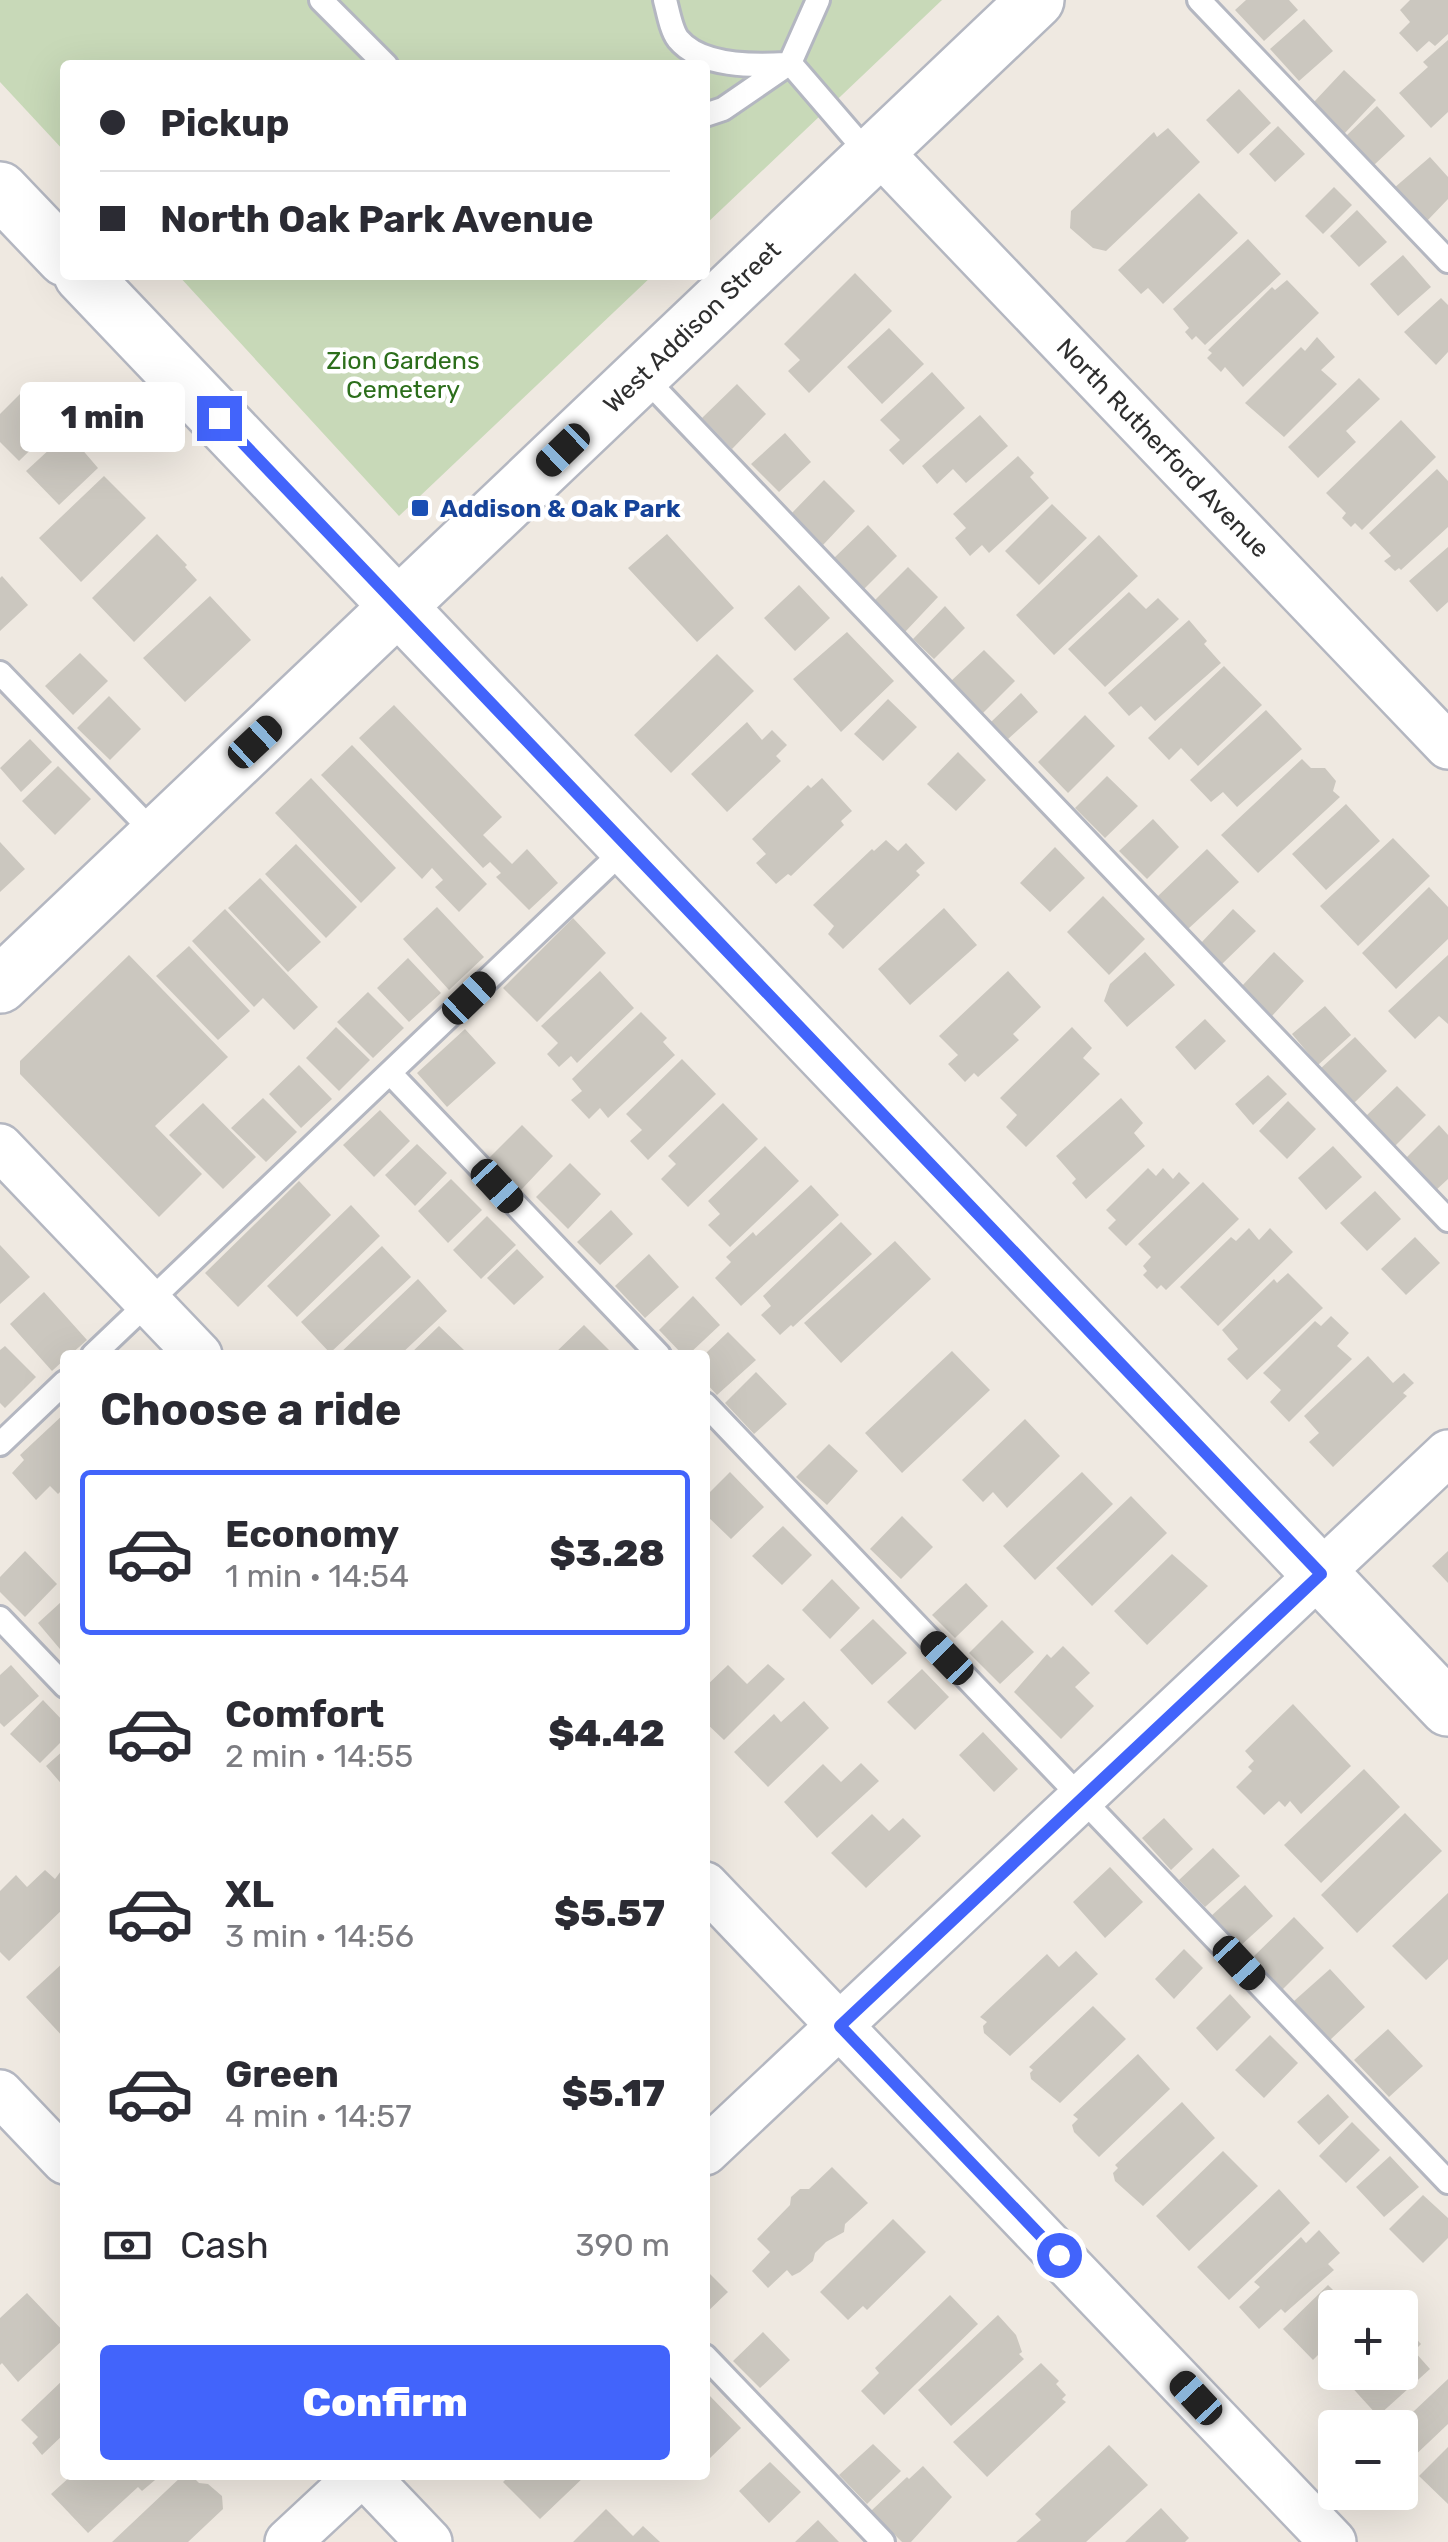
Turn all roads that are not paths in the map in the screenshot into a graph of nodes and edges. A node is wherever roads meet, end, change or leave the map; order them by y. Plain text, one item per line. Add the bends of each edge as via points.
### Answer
1 (322, 0) edge
2 (665, 0) edge
3 (793, 0) edge
4 (818, 0) edge
5 (1036, 0) edge
6 (1199, 0) edge
7 (807, 28) junction
8 (381, 60) edge
9 (790, 64) junction
10 (710, 114) edge
11 (875, 154) junction
12 (0, 190) edge
13 (60, 253) edge
14 (1448, 262) edge
15 (87, 280) edge
16 (642, 375) junction
17 (398, 607) junction
18 (0, 673) edge
19 (1448, 746) edge
20 (157, 836) junction
21 (627, 847) junction
22 (0, 985) edge
23 (390, 1073) junction
24 (0, 1147) edge
25 (1448, 1220) edge
26 (149, 1302) junction
27 (98, 1350) edge
28 (194, 1350) edge
29 (654, 1350) edge
30 (60, 1387) edge
31 (710, 1409) edge
32 (0, 1444) edge
33 (1448, 1453) edge
34 (1321, 1574) junction
35 (0, 1618) edge
36 (60, 1681) edge
37 (1448, 1708) edge
38 (1082, 1798) junction
39 (710, 1889) edge
40 (840, 2026) junction
41 (0, 2093) edge
42 (710, 2147) edge
43 (60, 2156) edge
44 (1448, 2182) edge
45 (710, 2361) edge
46 (357, 2480) edge
47 (368, 2480) edge
48 (288, 2542) edge
49 (429, 2542) edge
50 (883, 2542) edge
51 (1333, 2542) edge

1 - 8 lane
2 - 9 lane via 677,38 709,59
3 - 7 lane
4 - 7 lane
5 - 11 street, West Addison Street
6 - 14 lane
7 - 9 lane
9 - 10 lane
9 - 11 lane
11 - 16 street, West Addison Street
11 - 19 street, North Rutherford Avenue
12 - 13 street
15 - 17 street
16 - 17 street, West Addison Street
16 - 25 lane
17 - 20 street, West Addison Street
17 - 21 street
18 - 20 lane
20 - 22 street, West Addison Street
21 - 23 lane
21 - 34 street
23 - 26 lane
23 - 29 lane
24 - 26 street
26 - 27 lane
26 - 28 street
30 - 32 lane
31 - 38 lane
33 - 34 street
34 - 37 street
34 - 38 street
35 - 36 lane
38 - 40 street
38 - 44 lane
39 - 40 street
40 - 42 street
40 - 51 street
41 - 43 street
45 - 50 lane
46 - 48 street
47 - 49 street

